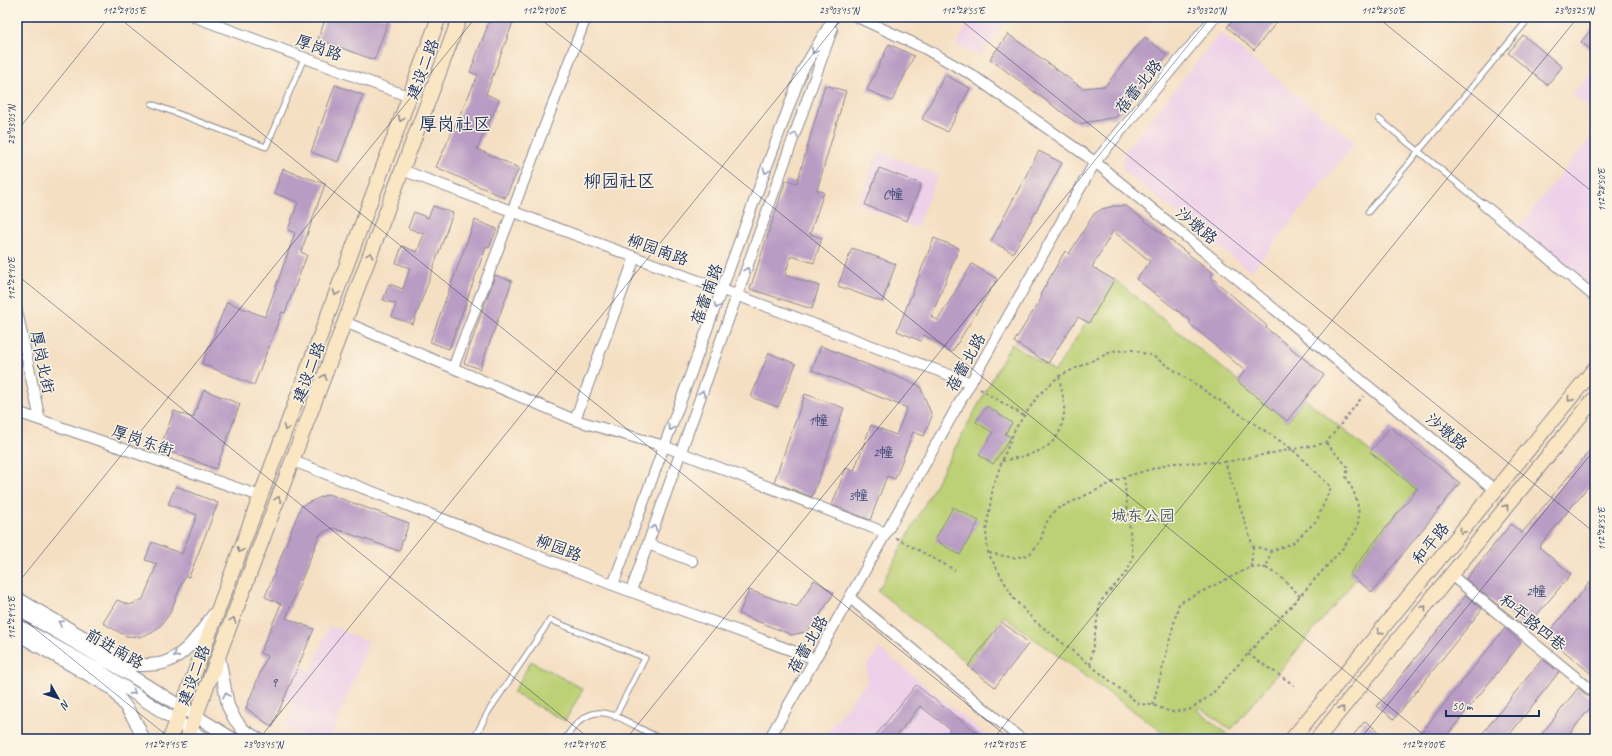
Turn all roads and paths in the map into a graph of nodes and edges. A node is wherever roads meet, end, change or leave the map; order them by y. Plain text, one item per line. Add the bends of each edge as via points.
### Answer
1 (196, 17) edge
2 (439, 17) edge
3 (460, 17) edge
4 (586, 17) edge
5 (835, 17) edge
6 (857, 17) edge
7 (1214, 17) edge
8 (1530, 17) edge
9 (304, 58) junction
10 (410, 97) junction
11 (152, 104) dead end
12 (1379, 119) dead end
13 (1418, 151) junction
14 (1095, 162) junction
15 (402, 170) junction
16 (1484, 205) joint
17 (512, 212) junction
18 (1368, 212) dead end
19 (635, 257) junction
20 (723, 290) junction
21 (738, 295) junction
22 (1595, 297) edge
23 (17, 311) edge
24 (345, 322) junction
25 (453, 368) junction
26 (1595, 368) edge
27 (1059, 376) junction
28 (971, 383) junction
29 (1370, 387) junction
30 (1595, 398) edge
31 (17, 412) edge
32 (1024, 416) junction
33 (40, 420) junction
34 (575, 420) junction
35 (1326, 443) junction
36 (664, 446) junction
37 (1292, 449) junction
38 (681, 453) junction
39 (293, 460) junction
40 (1002, 461) junction
41 (1225, 462) junction
42 (1124, 477) junction
43 (1495, 490) junction
44 (260, 496) junction
45 (886, 533) junction
46 (648, 544) junction
47 (1253, 546) junction
48 (1271, 551) junction
49 (988, 553) junction
50 (692, 561) dead end
51 (1251, 567) junction
52 (1266, 568) junction
53 (955, 570) dead end
54 (1451, 575) junction
55 (613, 585) junction
56 (631, 591) junction
57 (1300, 596) junction
58 (17, 597) edge
59 (850, 598) junction
60 (220, 605) junction
61 (20, 610) edge
62 (17, 625) edge
63 (17, 635) edge
64 (101, 646) junction
65 (1248, 654) junction
66 (219, 657) junction
67 (816, 659) junction
68 (112, 664) junction
69 (131, 664) junction
70 (1090, 665) junction
71 (100, 671) junction
72 (82, 672) junction
73 (1294, 685) dead end
74 (111, 689) junction
75 (1595, 693) edge
76 (1153, 705) junction
77 (182, 707) junction
78 (196, 716) junction
79 (615, 717) junction
80 (176, 721) junction
81 (242, 729) junction
82 (188, 735) edge
83 (655, 736) dead end
84 (143, 739) edge
85 (170, 739) edge
86 (204, 739) edge
87 (233, 739) edge
88 (250, 739) edge
89 (260, 739) edge
90 (474, 739) edge
91 (565, 739) edge
92 (769, 739) edge
93 (1021, 739) edge
94 (1292, 739) edge
95 (1317, 739) edge

1 - 9 street, 厚岗路
2 - 10 main road, 建设二路
3 - 15 main road, 建设二路
4 - 17 street
5 -> 20 street, 蓓蕾南路 via 802,72
21 -> 5 street, 蓓蕾南路
6 - 14 street, 沙墩路 via 924,48 972,75
7 - 14 street, 蓓蕾北路
8 - 13 lane
9 - 10 street, 厚岗路
9 - 11 lane via 266,147
10 -> 44 main road, 建设二路
12 - 13 lane
13 - 16 lane
13 - 18 lane
14 - 28 street, 蓓蕾北路
14 - 29 street, 沙墩路
15 - 17 street, 柳园南路
24 -> 15 main road, 建设二路
16 - 22 street
17 - 19 street, 柳园南路
17 - 25 street
19 - 20 street, 柳园南路
19 - 34 street
20 - 21 street, 柳园南路
20 -> 36 street, 蓓蕾南路
21 - 28 street, 柳园南路
38 -> 21 street, 蓓蕾南路
23 - 33 street, 厚岗北街
24 - 25 street
39 -> 24 main road, 建设二路
25 - 34 street
26 -> 43 main road, 和平路
27 - 32 path via 1038,396
27 - 37 path via 1113,351 1133,350 1153,356
27 - 40 path via 1064,413 1059,435 1049,446 1031,454
28 - 32 path
28 - 45 street, 蓓蕾北路
29 - 35 path
29 - 43 street, 沙墩路
54 -> 30 main road
31 - 33 street, 厚岗东街
32 - 40 path via 1015,429
33 - 44 street, 厚岗东街
34 - 36 street
35 - 37 path
35 - 57 path via 1348,467 1346,477 1352,486 1359,510 1356,528 1343,548
36 - 38 street
36 - 55 street, 蓓蕾南路
37 - 41 path
37 - 48 path via 1331,487 1316,520 1293,543
38 - 45 street
46 -> 38 street, 蓓蕾南路
39 - 55 street, 柳园路
66 -> 39 main road, 建设二路
40 - 49 path via 993,486 986,531
41 - 42 path via 1172,463
41 - 47 path
42 - 49 path via 1055,510 1046,523 1040,542 1029,555 1014,558
42 - 70 path via 1133,558 1127,572 1100,602
43 -> 94 main road, 和平路
44 -> 60 main road, 建设二路
45 - 53 path
45 - 59 street, 蓓蕾北路
46 - 50 street
46 - 56 street, 蓓蕾南路
47 - 48 path
47 - 51 path
48 - 52 path
49 - 70 path via 1014,599 1035,621
51 - 52 path
51 - 76 path via 1179,603
52 - 57 path via 1281,577
54 - 75 street, 和平路四巷
95 -> 54 main road
55 - 56 street, 柳园路
56 - 67 street, 柳园路
57 - 65 path
58 - 61 street, 前进南路
59 - 67 street, 蓓蕾北路
59 - 93 street
60 -> 69 street via 197,637 180,654 163,663
60 - 77 main road, 建设二路
64 -> 61 street, 前进南路
61 - 68 street, 前进南路
62 - 71 street, 前进南路
63 - 72 street
64 - 68 street
64 - 69 street, 前进南路
65 - 73 path
65 - 76 path via 1211,695 1189,710 1171,712
66 - 78 main road, 建设二路
81 -> 66 street via 228,706
67 - 92 street, 蓓蕾北路
68 - 69 street
68 - 77 street, 前进南路
70 - 76 path via 1140,704
71 - 72 street
71 - 74 street
71 -> 80 street, 前进南路
72 - 74 street
74 - 84 street via 128,710
77 - 78 street, 前进南路
77 - 80 main road, 建设二路
78 - 82 main road, 建设二路
78 - 87 street, 前进南路
79 - 83 lane
79 - 90 lane via 645,658 550,620 488,712
79 - 91 lane via 607,712 589,713 573,726
80 - 82 street, 前进南路
80 - 85 main road, 建设二路
81 - 88 street
81 - 89 street
82 - 86 street, 前进南路

